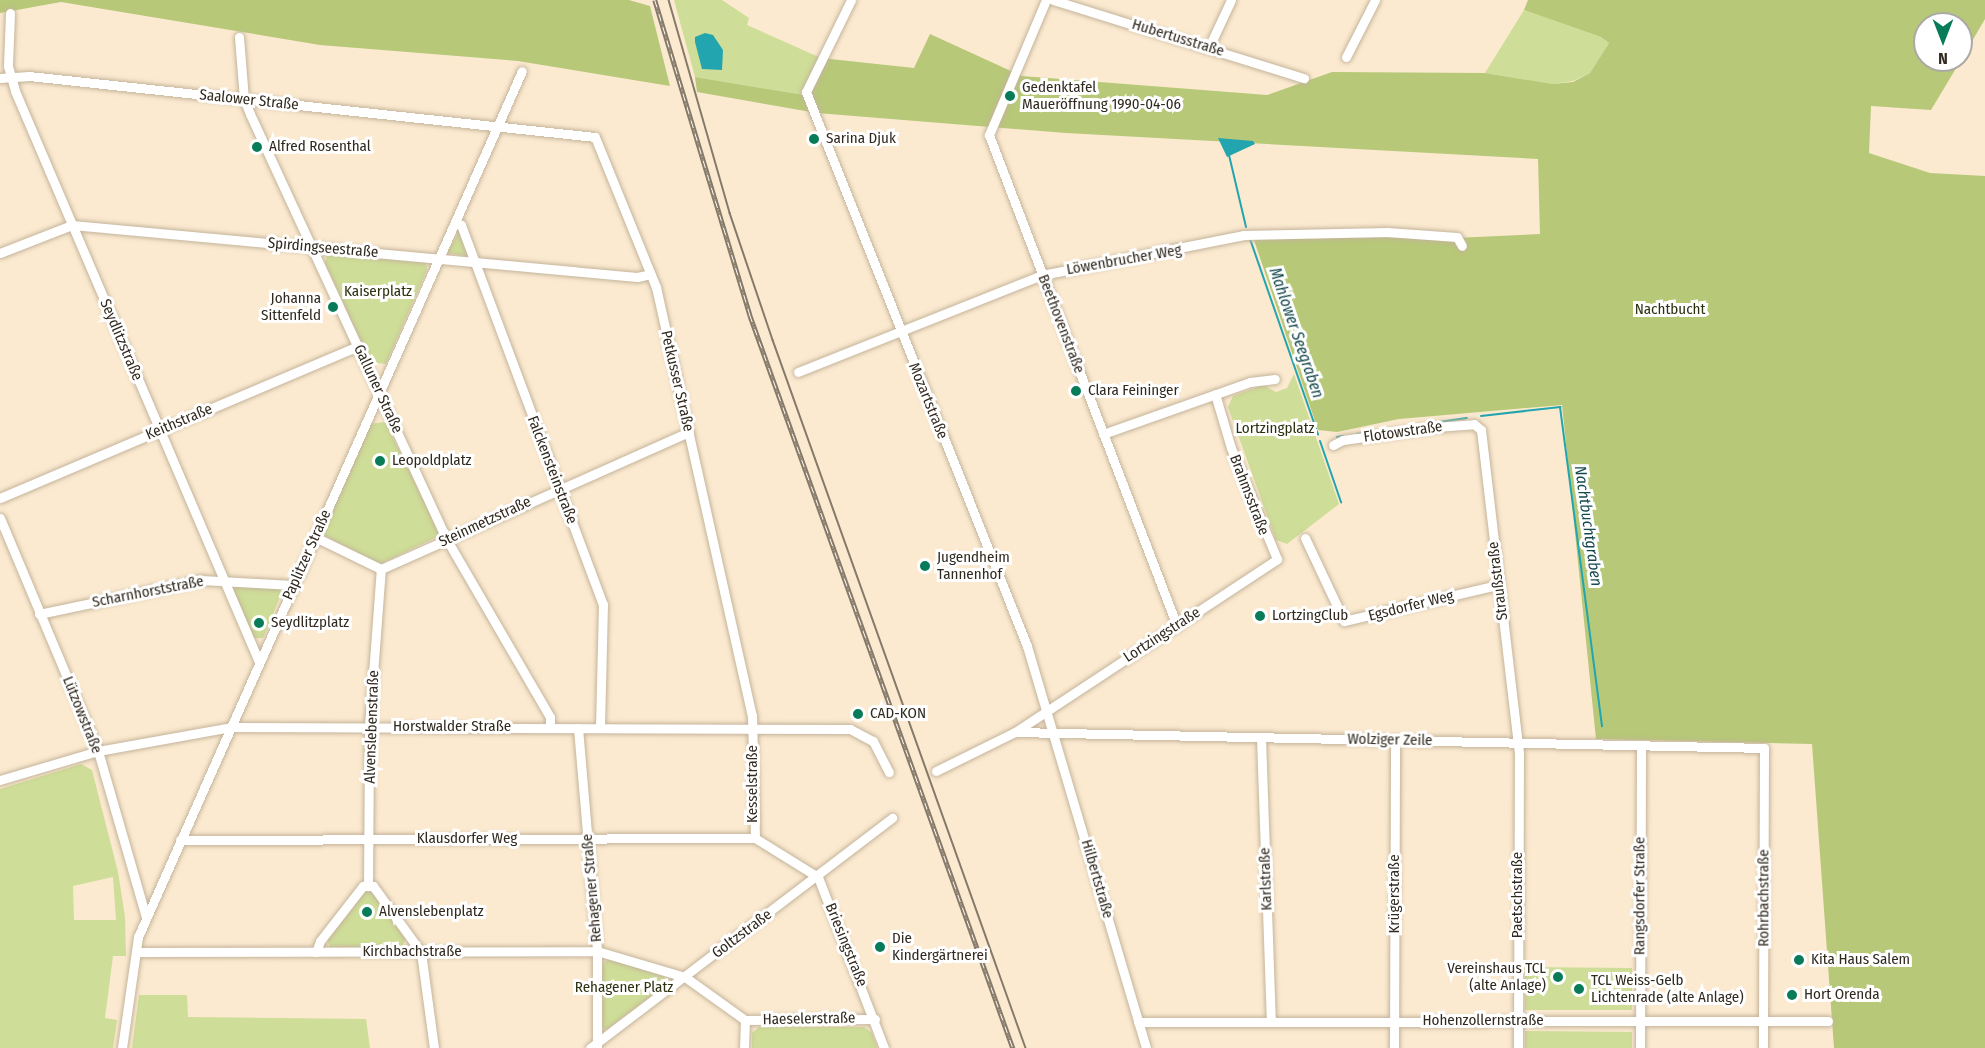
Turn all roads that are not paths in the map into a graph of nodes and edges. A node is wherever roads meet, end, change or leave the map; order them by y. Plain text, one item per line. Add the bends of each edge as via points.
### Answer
1 (850, 0) edge
2 (1046, 0) edge
3 (1053, 0) edge
4 (1231, 0) edge
5 (1375, 0) edge
6 (10, 14) dead end
7 (239, 37) dead end
8 (1209, 47) junction
9 (1346, 57) dead end
10 (522, 71) dead end
11 (5, 77) edge
12 (1304, 78) dead end
13 (244, 99) junction
14 (498, 127) junction
15 (455, 222) junction
16 (72, 225) junction
17 (1462, 246) dead end
18 (313, 247) junction
19 (0, 253) edge
20 (439, 259) junction
21 (476, 262) junction
22 (651, 274) junction
23 (1042, 275) junction
24 (900, 332) junction
25 (358, 346) junction
26 (798, 372) dead end
27 (1275, 379) dead end
28 (380, 393) junction
29 (1215, 394) junction
30 (1474, 424) joint
31 (159, 430) junction
32 (689, 432) junction
33 (1103, 434) junction
34 (1333, 445) dead end
35 (559, 488) junction
36 (0, 498) edge
37 (0, 518) edge
38 (315, 537) junction
39 (1305, 538) dead end
40 (447, 540) junction
41 (1277, 559) joint
42 (381, 569) junction
43 (222, 580) junction
44 (293, 585) junction
45 (1498, 585) junction
46 (39, 614) junction
47 (1177, 626) junction
48 (259, 662) junction
49 (1046, 711) junction
50 (231, 727) junction
51 (369, 727) junction
52 (550, 728) junction
53 (578, 728) junction
54 (600, 728) junction
55 (753, 729) junction
56 (1015, 732) junction
57 (1054, 734) junction
58 (1261, 738) junction
59 (1395, 741) junction
60 (1517, 742) junction
61 (1641, 745) junction
62 (1764, 748) joint
63 (98, 751) junction
64 (889, 771) dead end
65 (936, 771) dead end
66 (0, 780) edge
67 (892, 818) dead end
68 (754, 838) junction
69 (369, 839) junction
70 (588, 839) junction
71 (180, 840) junction
72 (818, 877) junction
73 (368, 886) junction
74 (146, 917) junction
75 (597, 951) junction
76 (136, 952) junction
77 (316, 952) junction
78 (421, 952) junction
79 (685, 977) junction
80 (875, 1018) junction
81 (745, 1020) junction
82 (1271, 1020) junction
83 (1394, 1020) junction
84 (1518, 1020) junction
85 (1640, 1021) junction
86 (1763, 1021) junction
87 (1828, 1021) dead end
88 (1138, 1022) junction
89 (595, 1046) edge
90 (122, 1048) edge
91 (434, 1048) edge
92 (744, 1048) edge
93 (884, 1048) edge
94 (1146, 1048) edge
95 (1394, 1048) edge
96 (1518, 1048) edge
97 (1640, 1048) edge
98 (1763, 1048) edge

1 - 24 street, Mozartstraße via 806,92
2 - 23 street, Beethovenstraße via 989,135
3 - 8 street, Hubertusstraße
4 - 8 street
5 - 9 street
6 - 11 street, Seydlitzstraße
7 - 13 street, Galluner Straße
8 - 12 street, Hubertusstraße
10 - 14 street, Paplitzer Straße
11 - 13 street, Saalower Straße
11 - 16 street, Seydlitzstraße
13 - 14 street, Saalower Straße
13 - 18 street, Galluner Straße
14 - 15 street, Paplitzer Straße
14 - 22 street, Petkusser Straße via 594,137
15 - 20 street, Paplitzer Straße
15 - 21 street, Falckensteinstraße via 461,225
16 - 18 street, Spirdingseestraße
16 - 19 street, Spirdingseestraße
16 - 31 street, Seydlitzstraße
17 - 23 street, Löwenbrucher Weg via 1457,237 1262,232
18 - 20 street, Spirdingseestraße
18 - 25 street, Galluner Straße
20 - 21 street, Spirdingseestraße
20 - 28 street, Paplitzer Straße
21 - 22 street, Spirdingseestraße via 638,277
21 - 35 street, Falckensteinstraße
22 - 32 street, Petkusser Straße
23 - 24 street, Löwenbrucher Weg
23 - 33 street, Beethovenstraße
24 - 26 street, Löwenbrucher Weg
24 - 49 street, Mozartstraße via 1027,646
25 - 28 street, Galluner Straße
25 - 31 street, Keithstraße
27 - 29 street via 1266,377
28 - 38 street, Paplitzer Straße
28 - 40 street, Galluner Straße
29 - 33 street
29 - 41 street, Brahmsstraße via 1235,458
30 - 34 street, Flotowstraße via 1406,430
30 - 45 street, Straußstraße via 1481,430
31 - 36 street, Keithstraße
31 - 43 street, Seydlitzstraße
32 - 35 street, Steinmetzstraße
32 - 55 street, Petkusser Straße
33 - 47 street, Beethovenstraße
35 - 40 street, Steinmetzstraße
35 - 54 street, Falckensteinstraße via 603,604
37 - 46 street, Lützowstraße
38 - 42 street
38 - 44 street, Paplitzer Straße
39 - 45 street, Egsdorfer Weg via 1344,621
40 - 42 street, Steinmetzstraße
40 - 52 street, Galluner Straße via 550,717
41 - 47 street, Lortzingstraße
42 - 51 street, Alvenslebenstraße
43 - 44 street, Scharnhorststraße
43 - 46 street, Scharnhorststraße via 166,586
43 - 48 street, Seydlitzstraße
44 - 48 street, Paplitzer Straße
45 - 60 street, Straußstraße
46 - 63 street, Lützowstraße
47 - 49 street, Lortzingstraße
48 - 50 street, Paplitzer Straße
49 - 56 street, Wolziger Zeile
49 - 57 street, Hilbertstraße
50 - 51 street, Horstwalder Straße
50 - 63 street, Horstwalder Straße
50 - 71 street, Paplitzer Straße
51 - 52 street, Horstwalder Straße
51 - 69 street, Alvenslebenstraße
52 - 53 street, Horstwalder Straße
53 - 54 street, Horstwalder Straße
53 - 70 street, Rehagener Straße
54 - 55 street, Horstwalder Straße
55 - 64 street, Horstwalder Straße via 856,731 873,741
55 - 68 street, Kesselstraße
56 - 57 street, Wolziger Zeile
56 - 65 street, Wolziger Zeile
57 - 58 street, Wolziger Zeile
57 - 88 street, Hilbertstraße
58 - 59 street, Wolziger Zeile
58 - 82 street, Karlstraße
59 - 60 street, Wolziger Zeile
59 - 83 street, Krügerstraße
60 - 61 street, Wolziger Zeile
60 - 84 street, Paetschstraße
61 - 62 street, Wolziger Zeile
61 - 85 street, Rangsdorfer Straße
62 - 86 street, Rohrbachstraße
63 - 66 street, Horstwalder Straße
63 - 74 street, Lützowstraße
67 - 72 street, Goltzstraße
68 - 70 street, Klausdorfer Weg
68 - 72 street, Kesselstraße
69 - 70 street, Klausdorfer Weg
69 - 71 street, Klausdorfer Weg
69 - 73 street, Alvenslebenstraße
70 - 75 street, Rehagener Straße
71 - 74 street, Paplitzer Straße
72 - 79 street, Goltzstraße
72 - 80 street, Briesingstraße
73 - 77 street via 363,886 320,941
73 - 78 street via 373,886
74 - 76 street, Paplitzer Straße
75 - 78 street, Kirchbachstraße
75 - 79 street, Kirchbachstraße
75 - 89 street, Rehagener Straße
76 - 77 street, Kirchbachstraße
76 - 90 street, Paplitzer Straße
77 - 78 street, Kirchbachstraße
78 - 91 street
79 - 81 street, Haeselerstraße
79 - 89 street, Goltzstraße
80 - 81 street, Haeselerstraße
80 - 93 street, Briesingstraße
81 - 92 street
82 - 83 street, Hohenzollernstraße
82 - 88 street, Hohenzollernstraße
83 - 84 street, Hohenzollernstraße
83 - 95 street, Krügerstraße
84 - 85 street, Hohenzollernstraße
84 - 96 street, Paetschstraße
85 - 86 street, Hohenzollernstraße
85 - 97 street, Rangsdorfer Straße
86 - 87 street, Hohenzollernstraße
86 - 98 street, Rohrbachstraße
88 - 94 street, Hilbertstraße

